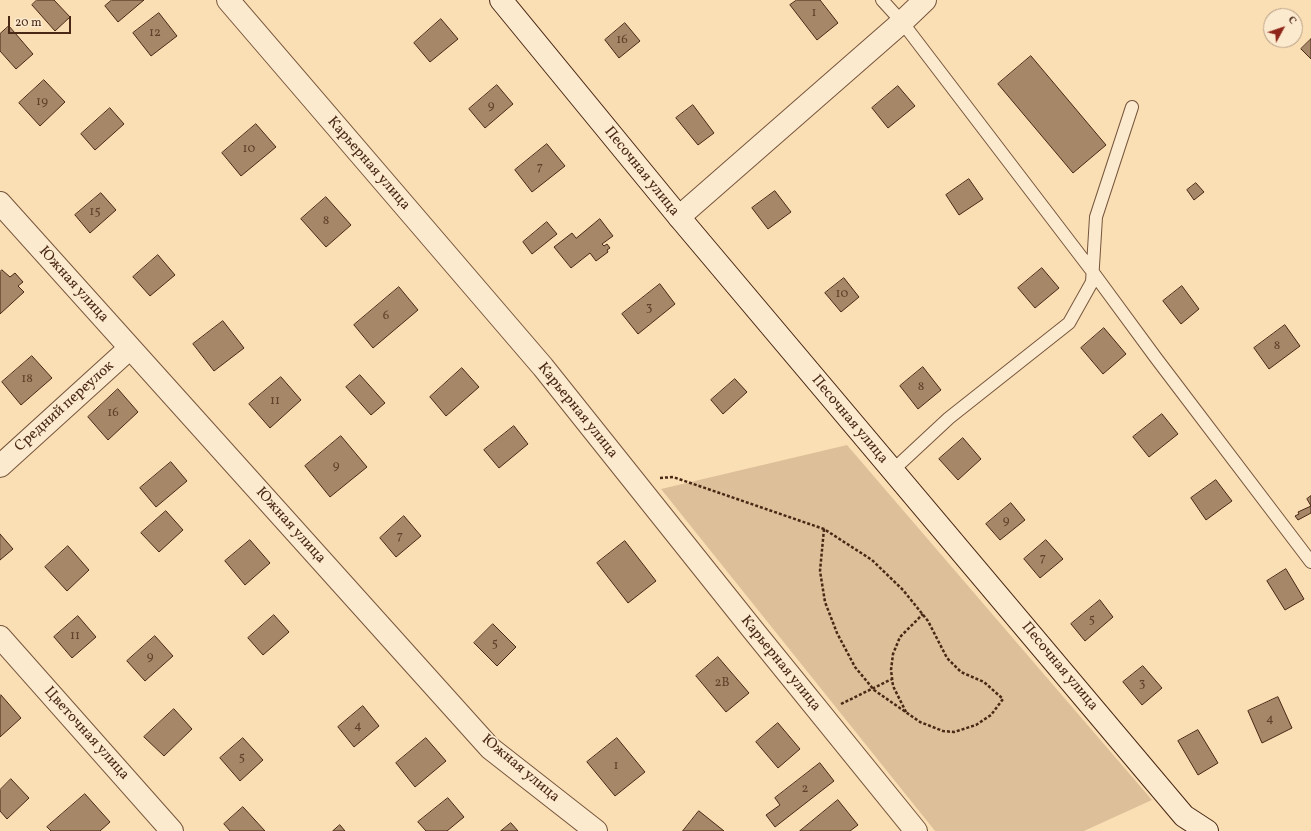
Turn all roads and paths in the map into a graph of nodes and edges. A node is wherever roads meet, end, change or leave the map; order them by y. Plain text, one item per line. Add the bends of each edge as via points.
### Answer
1 (228, 0) edge
2 (501, 0) edge
3 (882, 0) edge
4 (925, 0) edge
5 (902, 22) junction
6 (1132, 107) dead end
7 (0, 203) edge
8 (679, 217) junction
9 (1092, 271) junction
10 (130, 348) junction
11 (0, 466) edge
12 (892, 471) junction
13 (634, 481) junction
14 (824, 529) junction
15 (1311, 562) edge
16 (923, 614) junction
17 (0, 637) edge
18 (892, 679) junction
19 (873, 688) junction
20 (841, 703) dead end
21 (906, 712) junction
22 (172, 831) edge
23 (596, 831) edge
24 (916, 831) edge
25 (1207, 831) edge

1 - 13 street, Карьерная улица via 543,367
2 - 8 street, Песочная улица
3 - 5 lane
4 - 5 street
5 - 8 street
5 - 9 lane
6 - 9 lane via 1096,216
7 - 10 street, Южная улица
8 - 12 street, Песочная улица
9 - 12 lane via 1092,282 1069,323 949,418
9 - 15 lane
10 - 11 street, Средний переулок
10 - 23 street, Южная улица via 490,748
12 - 25 street, Песочная улица via 1184,816
13 - 14 path via 673,477
13 - 24 street, Карьерная улица
14 - 16 path via 872,560
14 - 19 path via 820,571 825,602 837,633 855,667
16 - 18 path via 900,637 893,654
16 - 21 path via 947,658 961,672 984,682 1003,699 991,715 976,725 954,732 920,722
17 - 22 street, Цветочная улица
18 - 19 path
18 - 21 path
19 - 20 path
19 - 21 path

